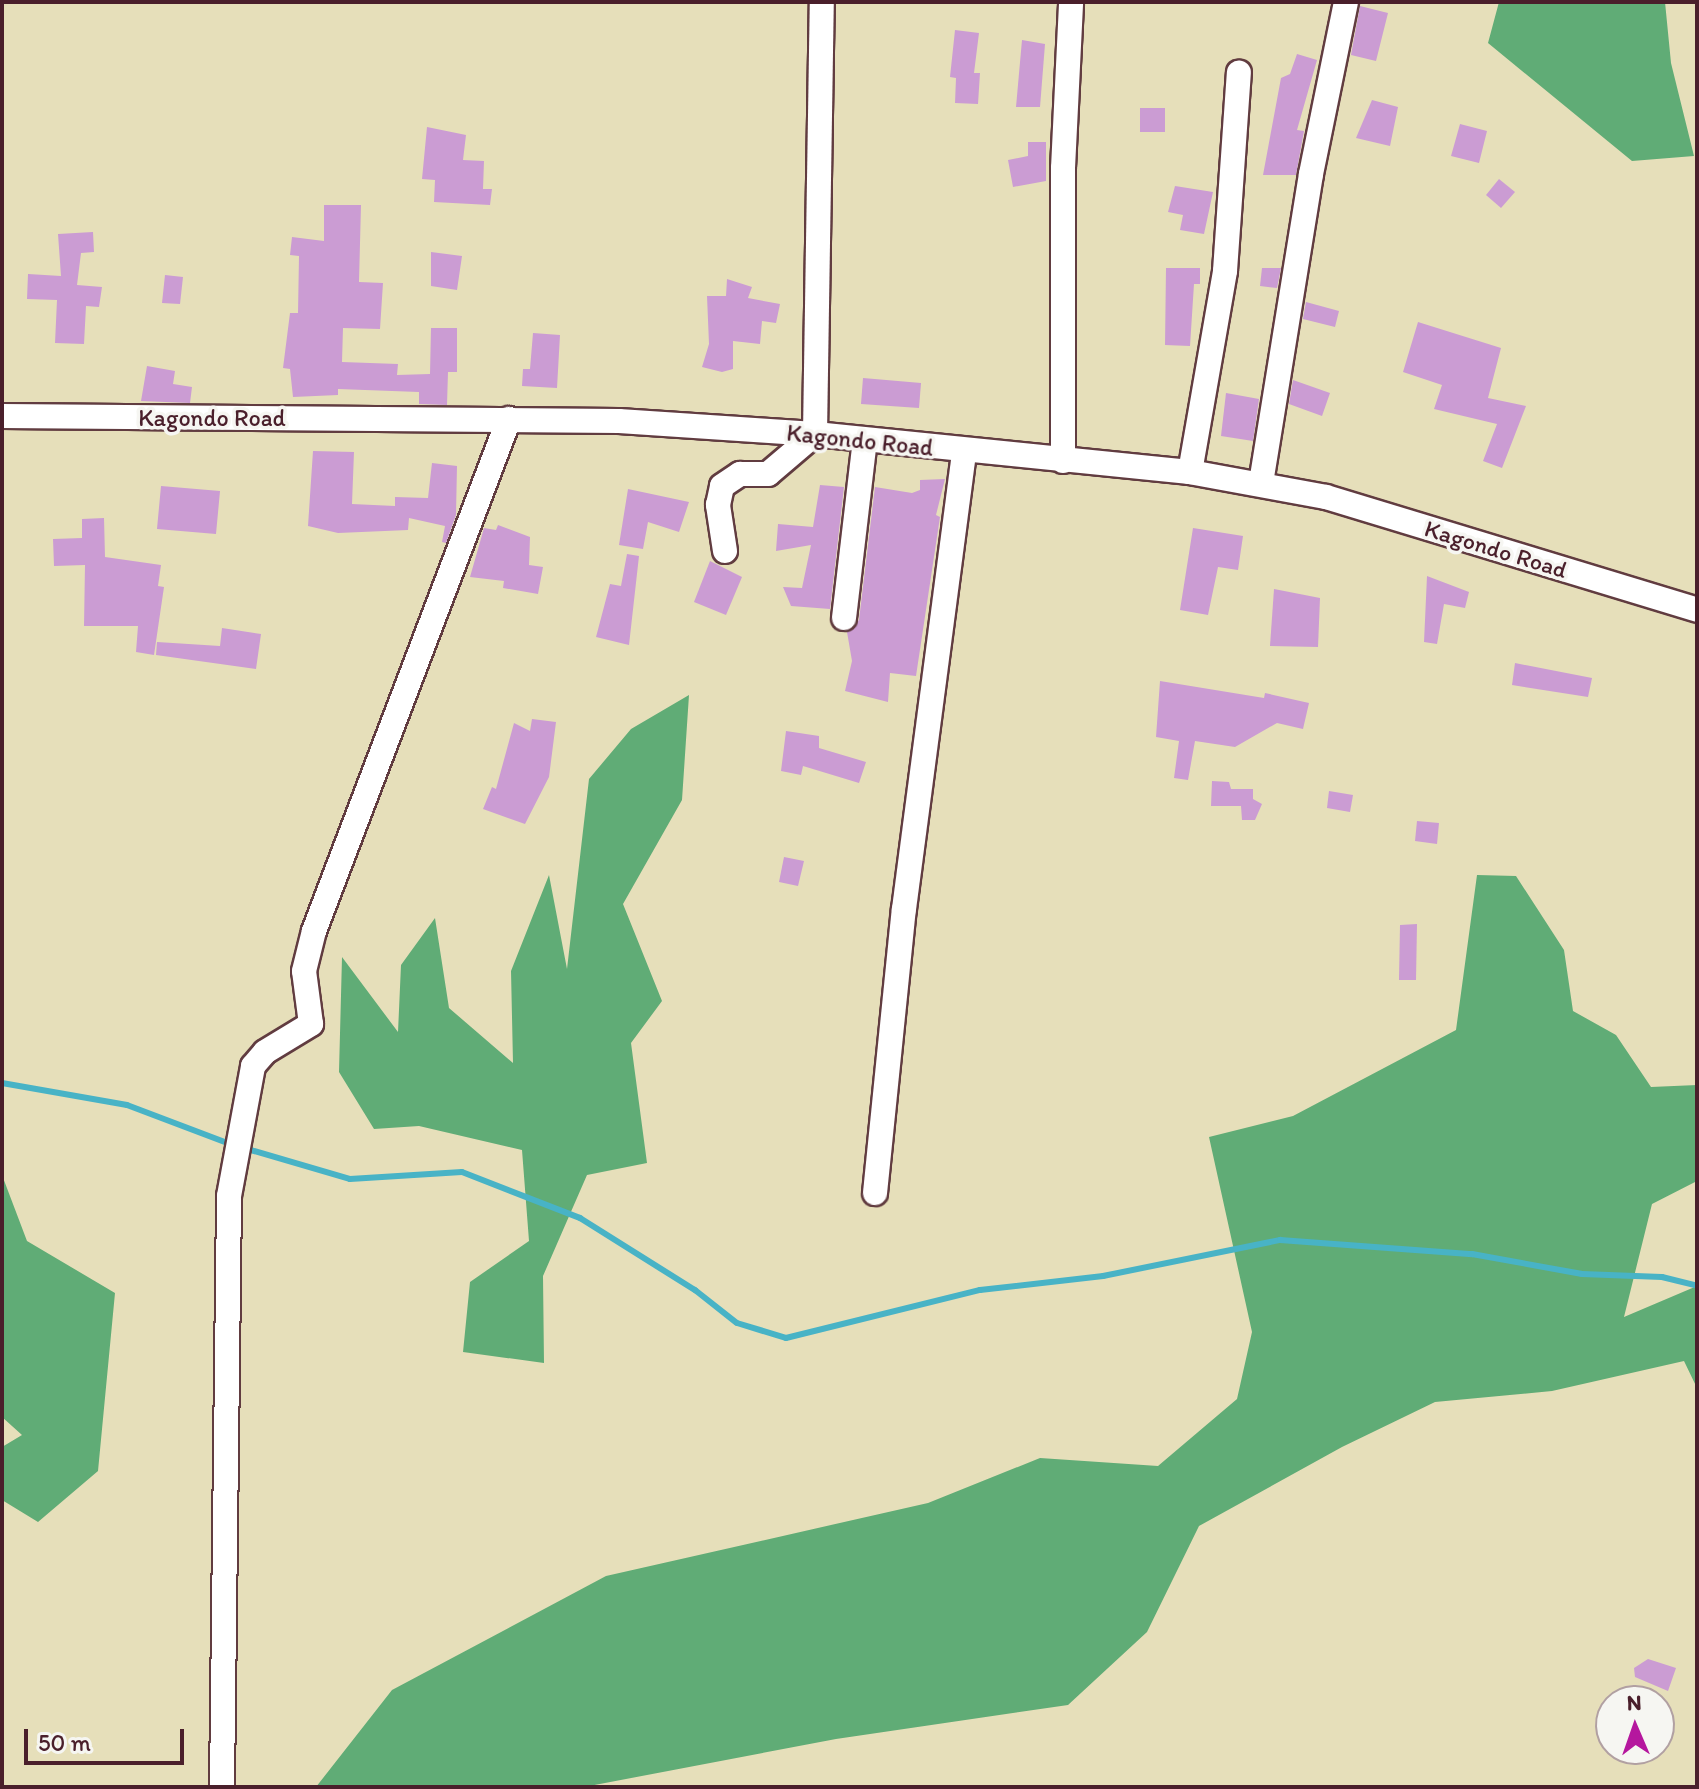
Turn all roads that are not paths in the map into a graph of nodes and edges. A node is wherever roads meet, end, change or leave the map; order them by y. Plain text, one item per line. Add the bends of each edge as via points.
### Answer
1 (822, 2) edge
2 (1071, 2) edge
3 (1346, 2) edge
4 (1239, 72) dead end
5 (2, 416) edge
6 (509, 419) junction
7 (815, 434) junction
8 (865, 440) junction
9 (964, 451) junction
10 (1063, 461) junction
11 (1190, 472) junction
12 (1261, 483) junction
13 (725, 551) dead end
14 (1697, 610) edge
15 (844, 618) dead end
16 (875, 1193) dead end
17 (222, 1787) edge

1 - 7 street
2 - 10 street via 1063,168
3 - 12 street via 1311,174
4 - 11 street via 1225,271
5 - 6 street, Kagondo Road
6 - 7 street, Kagondo Road
6 - 17 street via 314,931 304,971 311,1024 265,1052 253,1066 229,1196
7 - 8 street, Kagondo Road
7 - 13 street via 768,474 740,474 722,486 718,505
8 - 9 street, Kagondo Road
8 - 15 street
9 - 10 street, Kagondo Road
9 - 16 street via 904,909
10 - 11 street, Kagondo Road
11 - 12 street, Kagondo Road
12 - 14 street, Kagondo Road via 1326,497

